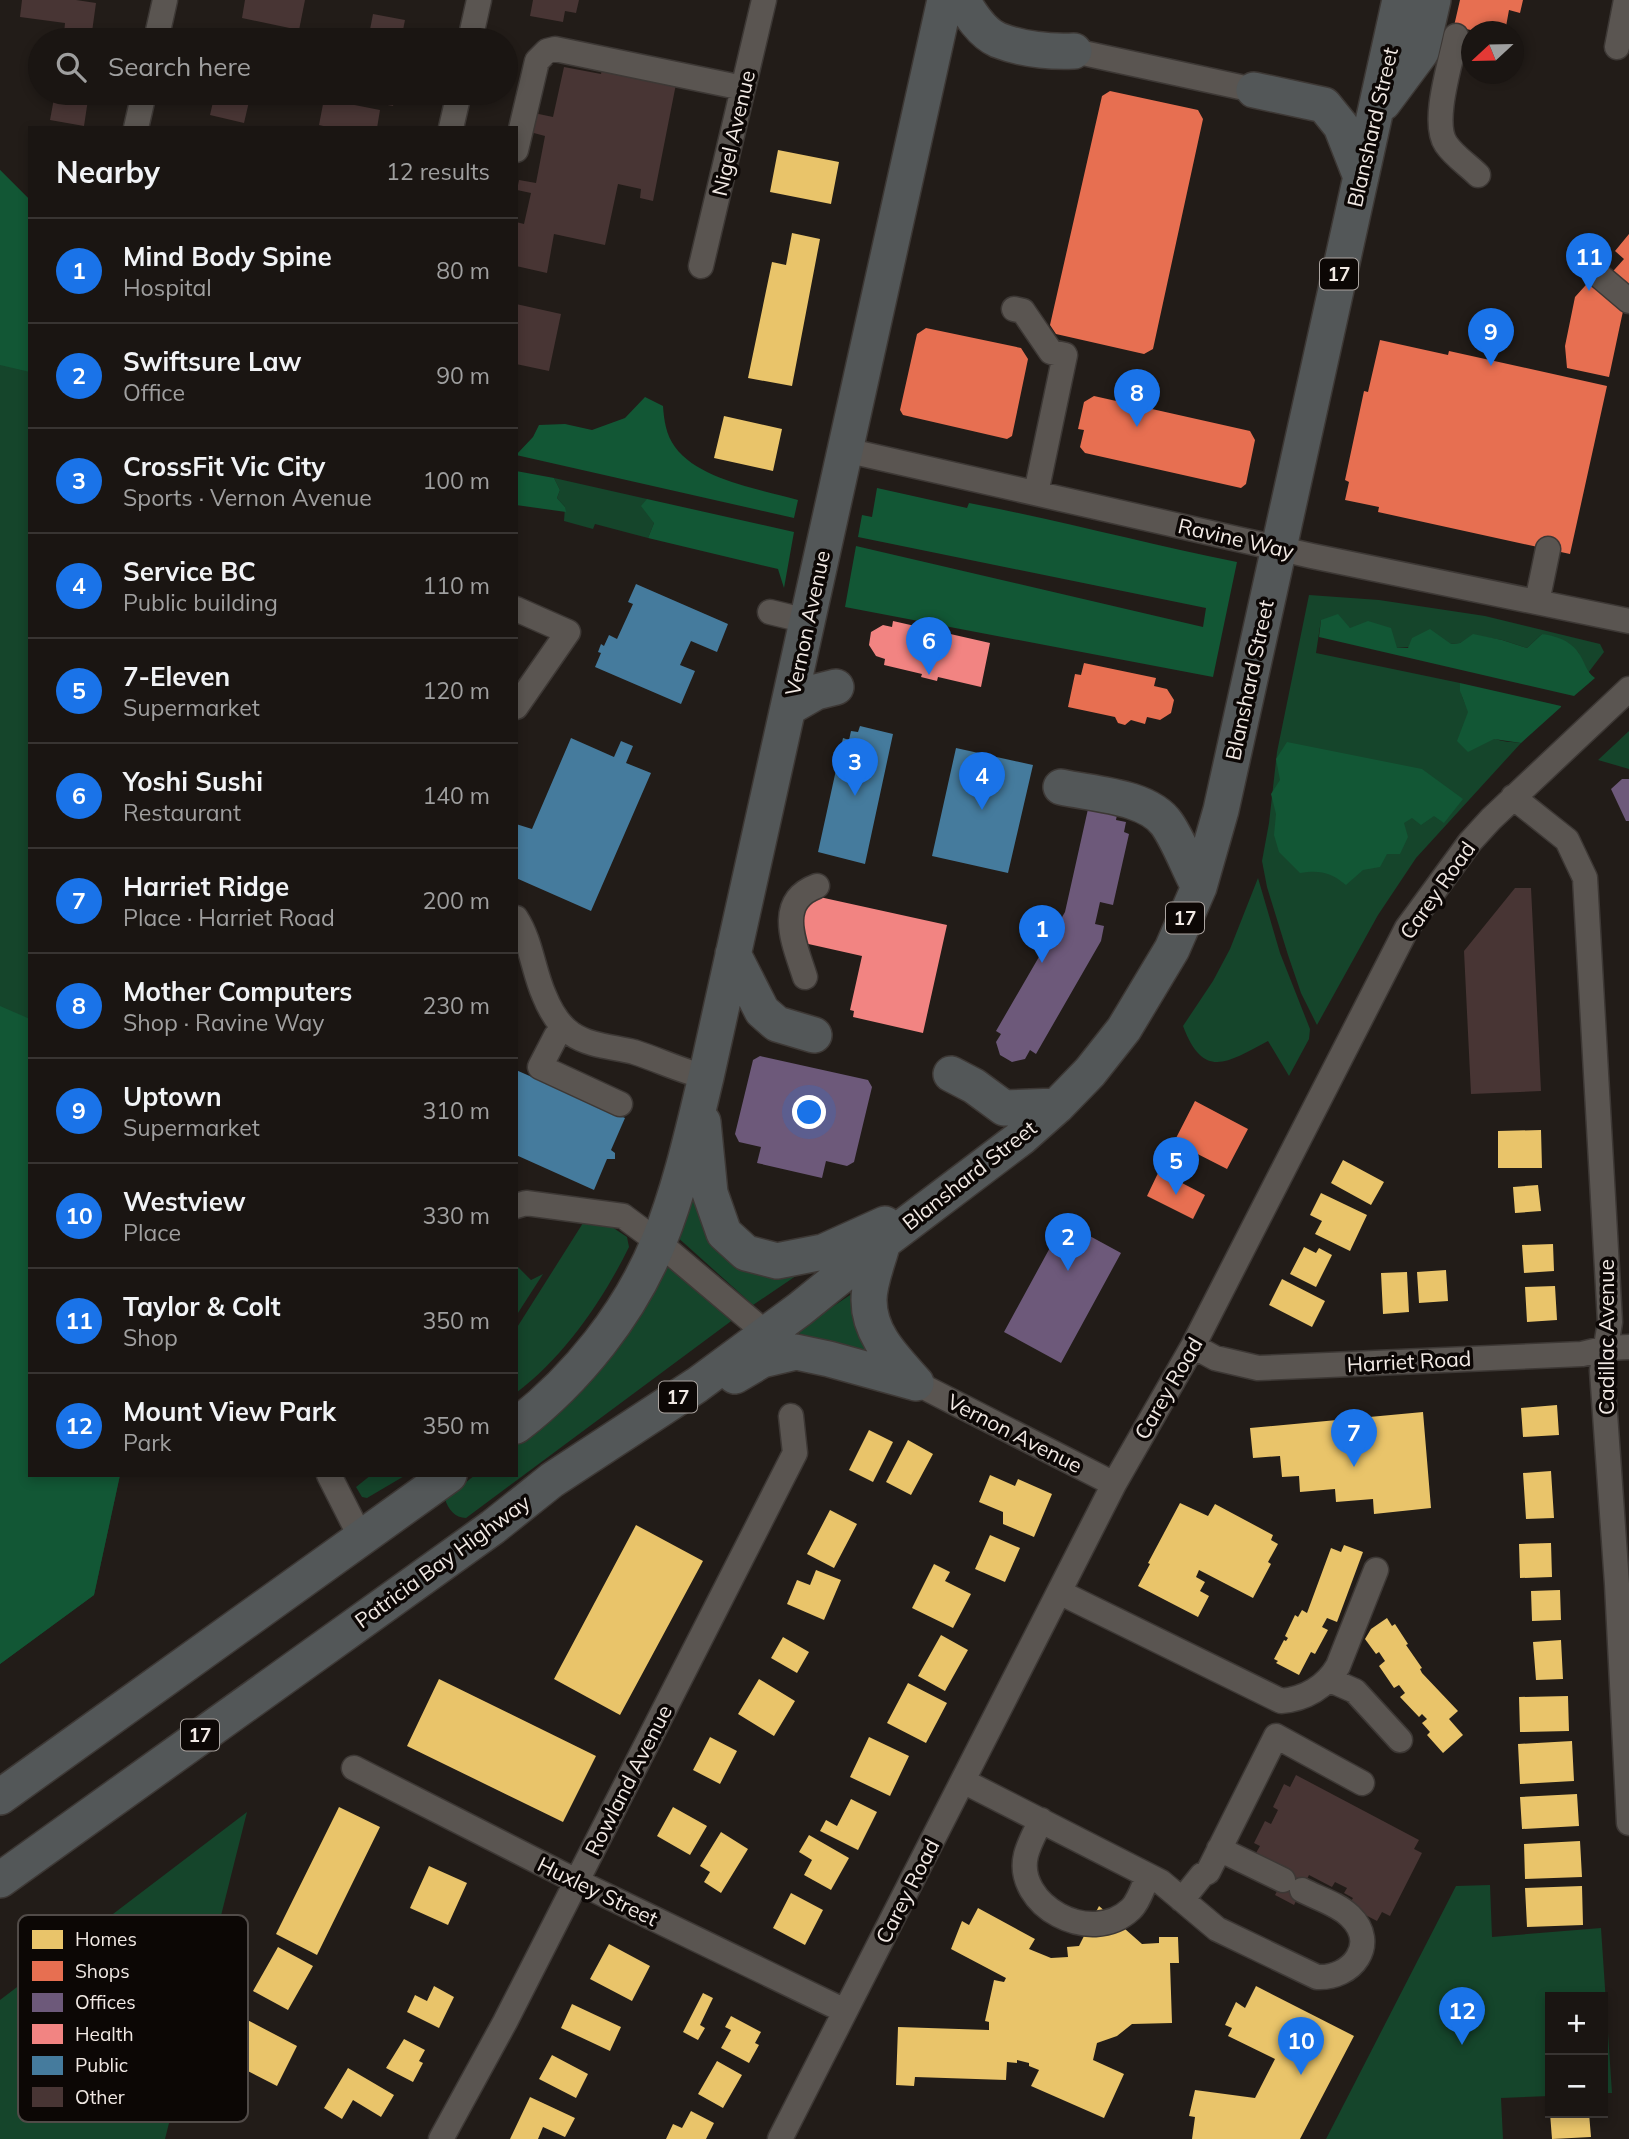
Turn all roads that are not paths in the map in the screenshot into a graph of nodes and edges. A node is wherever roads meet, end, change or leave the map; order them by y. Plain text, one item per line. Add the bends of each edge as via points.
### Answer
1 (165, 0) edge
2 (479, 0) edge
3 (764, 0) edge
4 (945, 0) edge
5 (962, 0) edge
6 (1400, 0) edge
7 (1433, 0) edge
8 (1626, 0) edge
9 (159, 28) edge
10 (473, 28) edge
11 (1456, 36) dead end
12 (1617, 47) dead end
13 (1073, 51) joint
14 (743, 88) junction
15 (1254, 90) joint
16 (141, 105) edge
17 (456, 105) edge
18 (1375, 114) junction
19 (136, 126) edge
20 (451, 126) edge
21 (518, 142) edge
22 (1478, 175) dead end
23 (1361, 177) junction
24 (701, 265) dead end
25 (1589, 267) dead end
26 (1629, 301) edge
27 (1014, 309) dead end
28 (845, 450) junction
29 (1036, 493) junction
30 (1279, 548) junction
31 (1548, 549) dead end
32 (1536, 603) junction
33 (518, 610) edge
34 (770, 612) dead end
35 (807, 621) junction
36 (1629, 621) edge
37 (836, 687) dead end
38 (1629, 689) edge
39 (518, 704) edge
40 (788, 708) junction
41 (1061, 787) dead end
42 (1513, 797) junction
43 (817, 886) dead end
44 (1199, 887) junction
45 (518, 922) edge
46 (733, 954) junction
47 (805, 977) dead end
48 (564, 1028) junction
49 (814, 1035) dead end
50 (950, 1074) dead end
51 (704, 1087) junction
52 (620, 1104) dead end
53 (1057, 1106) junction
54 (936, 1201) junction
55 (518, 1205) edge
56 (659, 1242) junction
57 (883, 1242) junction
58 (767, 1334) junction
59 (1193, 1346) junction
60 (1618, 1348) edge
61 (915, 1383) junction
62 (791, 1416) dead end
63 (518, 1424) edge
64 (330, 1477) edge
65 (446, 1477) edge
66 (552, 1480) junction
67 (1114, 1484) junction
68 (361, 1538) junction
69 (1376, 1570) dead end
70 (1059, 1592) junction
71 (1330, 1680) junction
72 (1400, 1740) dead end
73 (354, 1768) dead end
74 (963, 1781) junction
75 (1362, 1783) dead end
76 (0, 1797) edge
77 (1041, 1820) junction
78 (1629, 1823) edge
79 (1219, 1849) junction
80 (1148, 1876) junction
81 (0, 1880) edge
82 (576, 1881) junction
83 (1182, 1900) junction
84 (845, 2011) junction
85 (441, 2139) edge
86 (780, 2139) edge

1 - 9 street
2 - 10 street
3 - 14 street, Nigel Avenue
4 - 28 highway, Vernon Avenue
5 - 13 highway via 973,19 996,39 1049,52
6 - 18 highway, Blanshard Street / 17
7 - 18 highway via 1421,52
8 - 12 street
11 - 22 street via 1441,130 1446,144
13 - 15 street
14 - 21 street via 555,49 537,61
14 - 24 street, Nigel Avenue
15 - 23 highway via 1324,106 1342,126
16 - 19 street
17 - 20 street
18 - 23 highway, Blanshard Street / 17
23 - 30 highway, Blanshard Street / 17
25 - 26 street
27 - 29 street via 1023,311 1051,352 1065,355
28 - 29 street, Ravine Way
28 - 35 highway, Vernon Avenue
29 - 30 street, Ravine Way
30 - 32 street, Ravine Way
30 - 44 highway, Blanshard Street / 17 via 1221,810
31 - 32 street
32 - 36 street, Ravine Way
33 - 39 street via 568,632
34 - 35 street
35 - 40 highway, Vernon Avenue
37 - 40 highway
38 - 42 street, Carey Road
40 - 46 highway, Vernon Avenue
41 - 44 highway via 1137,802 1154,810 1166,823
42 - 59 street, Carey Road via 1470,842 1407,928
42 - 60 street, Cadillac Avenue via 1567,840 1585,878 1610,1322
43 - 47 street via 803,891 789,928
44 - 53 highway, Blanshard Street / 17 via 1172,949 1124,1029
45 - 48 street via 542,991
46 - 49 highway via 762,1011 777,1024
46 - 51 highway, Vernon Avenue
48 - 51 street via 575,1037 679,1070
48 - 52 street via 540,1067
50 - 53 highway via 1004,1108
51 - 54 highway via 709,1193 724,1233 746,1253 777,1261 823,1252
51 - 56 highway, Vernon Avenue
53 - 54 highway, Blanshard Street / 17 via 1002,1154
54 - 57 highway, Blanshard Street / 17
55 - 56 street via 623,1216
56 - 58 street
56 - 63 highway via 617,1318 586,1359
57 - 58 highway, Patricia Bay Highway / 17
57 - 61 highway via 869,1298 871,1318 883,1346
58 - 66 highway, Patricia Bay Highway / 17
59 - 60 street, Harriet Road via 1215,1358 1258,1368 1583,1354
59 - 67 street, Carey Road
60 - 78 street, Cadillac Avenue via 1602,1371
61 - 66 highway via 796,1352 762,1360
61 - 67 street, Vernon Avenue
62 - 82 street, Rowland Avenue via 795,1453
64 - 68 street
65 - 68 highway
66 - 81 highway, Patricia Bay Highway / 17
67 - 70 street, Carey Road
68 - 76 highway
69 - 71 street
70 - 71 street via 1281,1701 1297,1699
70 - 74 street, Carey Road
71 - 72 street via 1355,1691
73 - 82 street, Huxley Street
74 - 77 street
74 - 84 street, Carey Road
75 - 79 street via 1276,1736
77 - 80 street
77 - 80 street via 1025,1856 1027,1878 1038,1898 1076,1924 1099,1925 1119,1918 1133,1907
79 - 83 street via 1208,1872
79 - 83 street via 1349,1915 1361,1935 1358,1958 1351,1968 1340,1975 1317,1978 1217,1928
80 - 83 street
82 - 84 street, Huxley Street
82 - 85 street, Rowland Avenue
84 - 86 street, Carey Road

